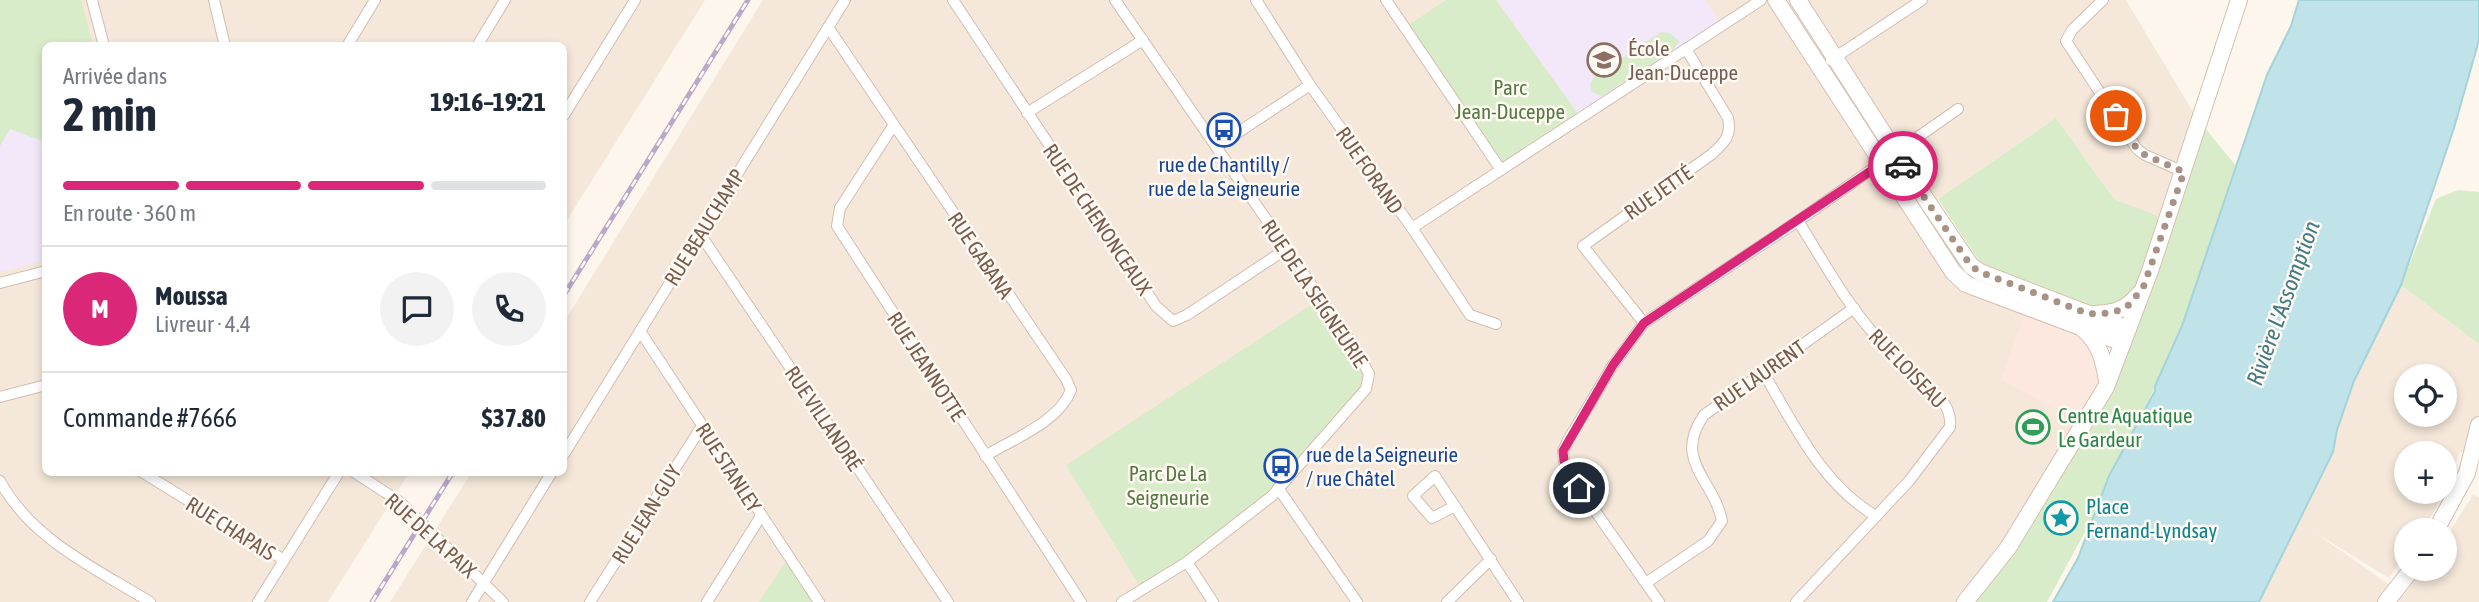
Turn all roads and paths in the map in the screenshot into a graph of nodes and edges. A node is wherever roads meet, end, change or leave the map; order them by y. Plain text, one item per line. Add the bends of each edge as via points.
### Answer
1 (92, 0) edge
2 (214, 0) edge
3 (375, 0) edge
4 (505, 0) edge
5 (635, 0) edge
6 (845, 0) edge
7 (953, 0) edge
8 (1115, 0) edge
9 (1255, 0) edge
10 (1386, 0) edge
11 (1760, 0) edge
12 (1776, 0) edge
13 (1798, 0) edge
14 (1922, 0) edge
15 (2103, 0) edge
16 (2239, 0) edge
17 (828, 27) junction
18 (1143, 40) junction
19 (103, 42) edge
20 (224, 42) edge
21 (349, 42) edge
22 (479, 42) edge
23 (1686, 49) junction
24 (1835, 57) junction
25 (1819, 67) junction
26 (1310, 85) junction
27 (1958, 109) dead end
28 (567, 110) edge
29 (1027, 113) junction
30 (893, 126) junction
31 (1216, 147) junction
32 (1896, 154) junction
33 (1882, 164) junction
34 (1501, 170) junction
35 (2184, 172) junction
36 (1798, 221) junction
37 (1412, 228) junction
38 (700, 234) junction
39 (1286, 249) junction
40 (42, 272) edge
41 (0, 283) edge
42 (2143, 288) junction
43 (1854, 308) junction
44 (2084, 320) junction
45 (1644, 323) junction
46 (1496, 324) dead end
47 (640, 331) junction
48 (2125, 336) junction
49 (1763, 372) junction
50 (2107, 384) junction
51 (42, 386) edge
52 (0, 397) edge
53 (2479, 425) edge
54 (702, 426) junction
55 (567, 449) edge
56 (985, 456) junction
57 (148, 476) edge
58 (337, 476) edge
59 (360, 476) edge
60 (550, 476) edge
61 (0, 481) edge
62 (2472, 481) edge
63 (1278, 488) junction
64 (1455, 506) dead end
65 (761, 516) junction
66 (1875, 516) junction
67 (2446, 518) edge
68 (1491, 559) junction
69 (284, 561) junction
70 (1187, 562) junction
71 (2403, 581) edge
72 (483, 583) junction
73 (1646, 583) junction
74 (150, 602) edge
75 (258, 602) edge
76 (472, 602) edge
77 (503, 602) edge
78 (590, 602) edge
79 (707, 602) edge
80 (819, 602) edge
81 (948, 602) edge
82 (1081, 602) edge
83 (1122, 602) edge
84 (1213, 602) edge
85 (1357, 602) edge
86 (1447, 602) edge
87 (1518, 602) edge
88 (1659, 602) edge
89 (1796, 602) edge
90 (1965, 602) edge
91 (2386, 602) edge

1 - 19 street
2 - 20 street
3 - 21 street
4 - 22 street
5 - 28 street
6 - 17 street, RUE BEAUCHAMP
7 - 29 street, RUE DE CHENONCEAUX
8 - 18 street, RUE DE LA SEIGNEURIE
9 - 26 street, RUE FORAND
10 - 34 street
11 - 23 street
12 - 25 street
13 - 24 street
14 - 24 street
15 - 35 street via 2066,41 2137,149
16 - 35 street
17 - 30 street, RUE GABANA
17 - 38 street, RUE BEAUCHAMP
18 - 29 street
18 - 31 street, RUE DE LA SEIGNEURIE
23 - 34 street
23 - 45 street, RUE JETTÉ via 1728,118 1727,140 1583,246
24 - 25 street
24 - 32 street
25 - 33 street
26 - 31 street
26 - 37 street, RUE FORAND
27 - 32 street
29 - 39 street, RUE DE CHENONCEAUX via 1156,306 1173,321
30 - 56 street, RUE JEANNOTTE via 840,208 837,226
30 - 56 street, RUE GABANA via 1071,390 1052,416
31 - 39 street, RUE DE LA SEIGNEURIE
32 - 33 street
32 - 44 street via 1971,266
33 - 36 street
33 - 44 street via 1953,272 1966,284
34 - 37 street
35 - 42 street
36 - 43 street, RUE LOISEAU
36 - 45 street
37 - 46 street, RUE FORAND via 1470,315
38 - 47 street, RUE BEAUCHAMP
38 - 81 street, RUE VILLANDRÉ
39 - 63 street, RUE DE LA SEIGNEURIE via 1369,374 1366,389
40 - 41 street
42 - 44 street via 2126,308
42 - 48 street
43 - 49 street, RUE LAURENT
43 - 66 street, RUE LOISEAU via 1890,351 1938,394 1951,416 1950,427 1937,446
44 - 48 street
44 - 50 street via 2102,355
45 - 73 street via 1613,365 1563,451 1579,488
47 - 54 street, RUE STANLEY
47 - 55 street, RUE BEAUCHAMP
48 - 50 street
49 - 66 street via 1832,478
49 - 73 street, RUE LAURENT via 1704,415 1695,427 1692,456 1719,505 1722,521 1708,541
50 - 90 street via 2006,551
51 - 52 street
53 - 62 street
54 - 65 street, RUE STANLEY
54 - 78 street, RUE JEAN-GUY
56 - 82 street, RUE JEANNOTTE
57 - 69 street, RUE CHAPAIS
58 - 69 street
59 - 72 street, RUE DE LA PAIX via 400,502
60 - 72 street
61 - 74 street via 17,508 45,536
62 - 67 street
63 - 70 street, RUE DE LA SEIGNEURIE
63 - 85 street
64 - 68 street
65 - 79 street
65 - 80 street, RUE STANLEY
66 - 89 street, RUE LOISEAU
68 - 86 street
68 - 87 street
69 - 75 street
70 - 83 street, RUE DE LA SEIGNEURIE
70 - 84 street
71 - 91 street
72 - 76 street
72 - 77 street, RUE DE LA PAIX
73 - 88 street

